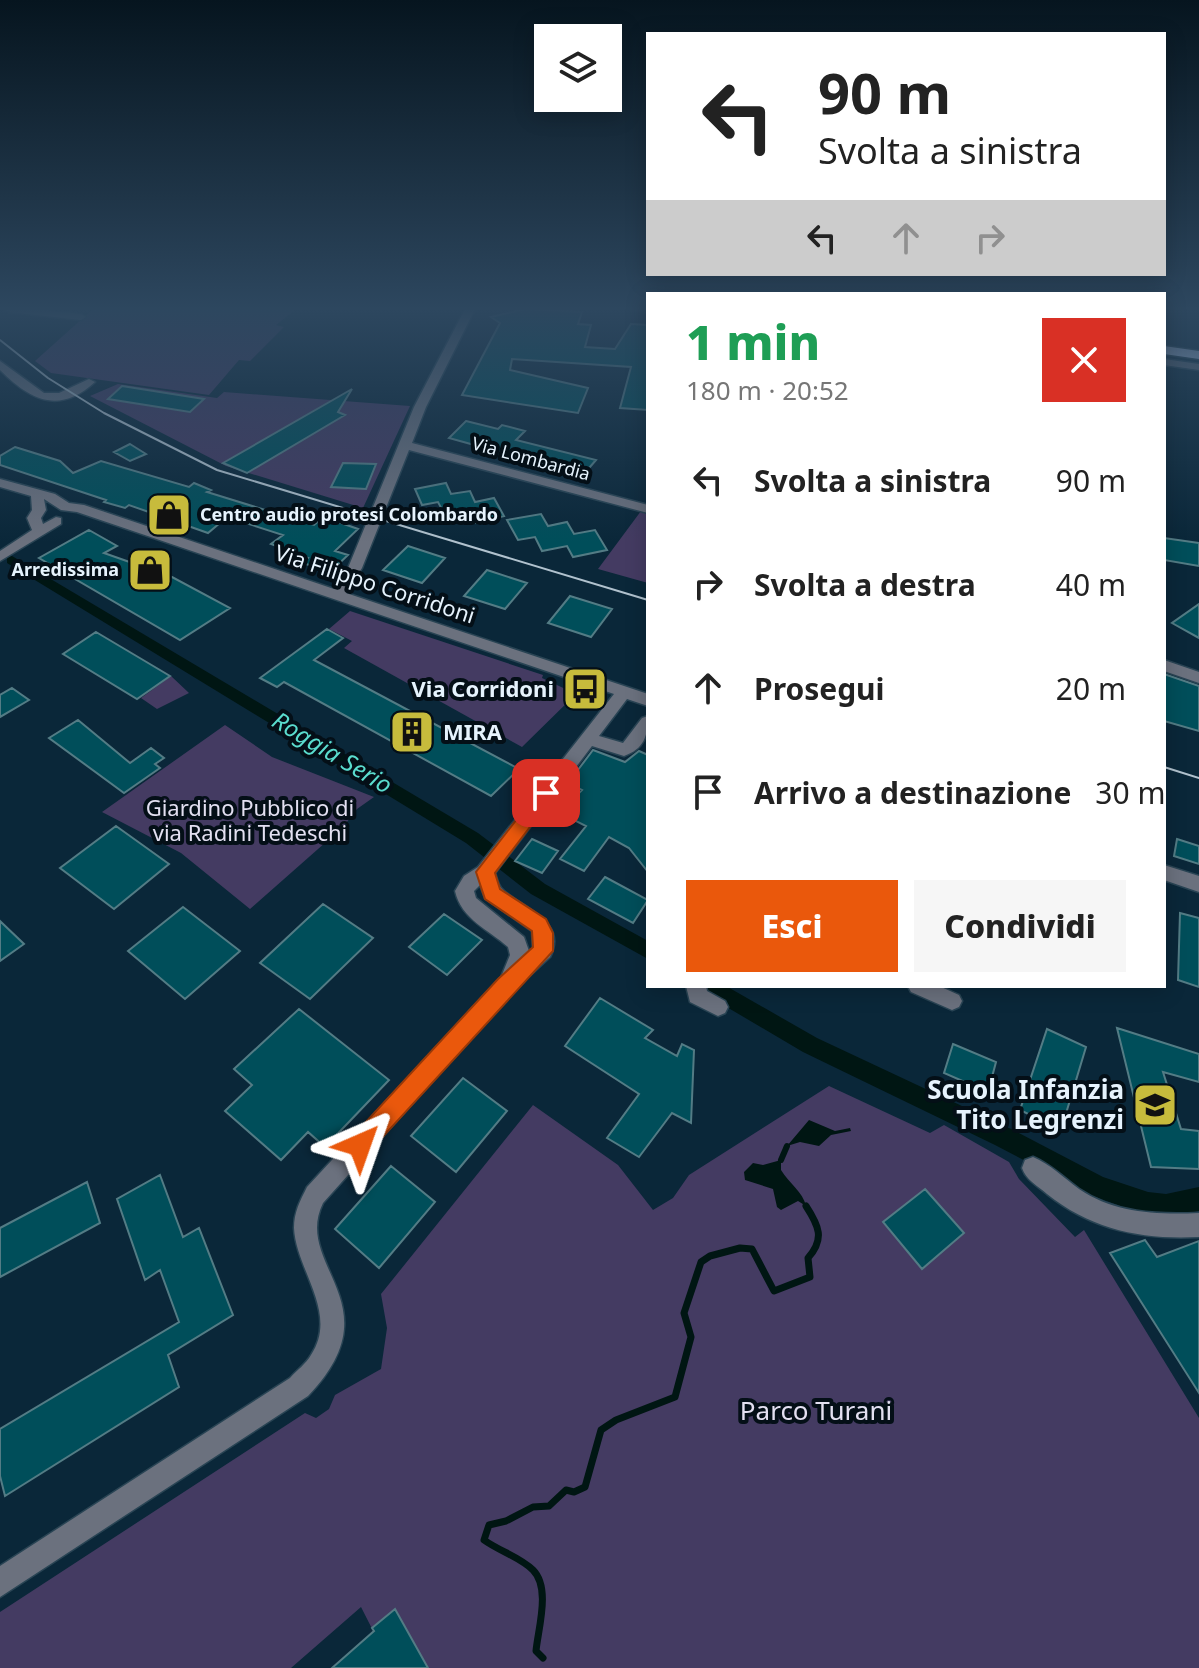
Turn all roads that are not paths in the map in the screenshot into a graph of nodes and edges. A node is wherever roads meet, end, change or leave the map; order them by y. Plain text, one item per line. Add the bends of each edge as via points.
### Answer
1 (26, 387) edge
2 (80, 387) edge
3 (430, 387) edge
4 (405, 445) junction
5 (0, 483) edge
6 (646, 508) edge
7 (61, 512) junction
8 (38, 514) junction
9 (0, 557) edge
10 (337, 596) junction
11 (1166, 666) edge
12 (1199, 678) edge
13 (624, 692) junction
14 (646, 699) edge
15 (646, 729) edge
16 (587, 738) junction
17 (640, 749) edge
18 (489, 867) junction
19 (1166, 873) edge
20 (1199, 884) edge
21 (505, 986) junction
22 (696, 988) edge
23 (926, 988) edge
24 (952, 1001) dead end
25 (718, 1007) dead end
26 (1033, 1168) dead end
27 (1199, 1225) edge
28 (0, 1583) edge

1 - 2 street via 46,399
3 - 4 street
4 - 6 street, Via Lombardia
4 - 10 street via 355,568
5 - 8 street
7 - 8 street
7 - 8 street, Via Filippo Corridoni
7 - 10 street, Via Filippo Corridoni via 86,512
8 - 9 street
10 - 13 street, Via Filippo Corridoni
11 - 12 street
13 - 14 street, Via Filippo Corridoni
13 - 16 street
15 - 17 street
16 - 17 street via 614,749
16 - 18 street
18 - 21 street via 470,882 465,894 471,909 517,943 520,955
18 - 21 street via 492,893 543,933 543,951
19 - 20 street
21 - 28 street via 315,1195 307,1212 308,1234 333,1312 323,1360 299,1387
22 - 25 street via 697,996
23 - 24 street
26 - 27 street via 1084,1206 1120,1219 1154,1227

